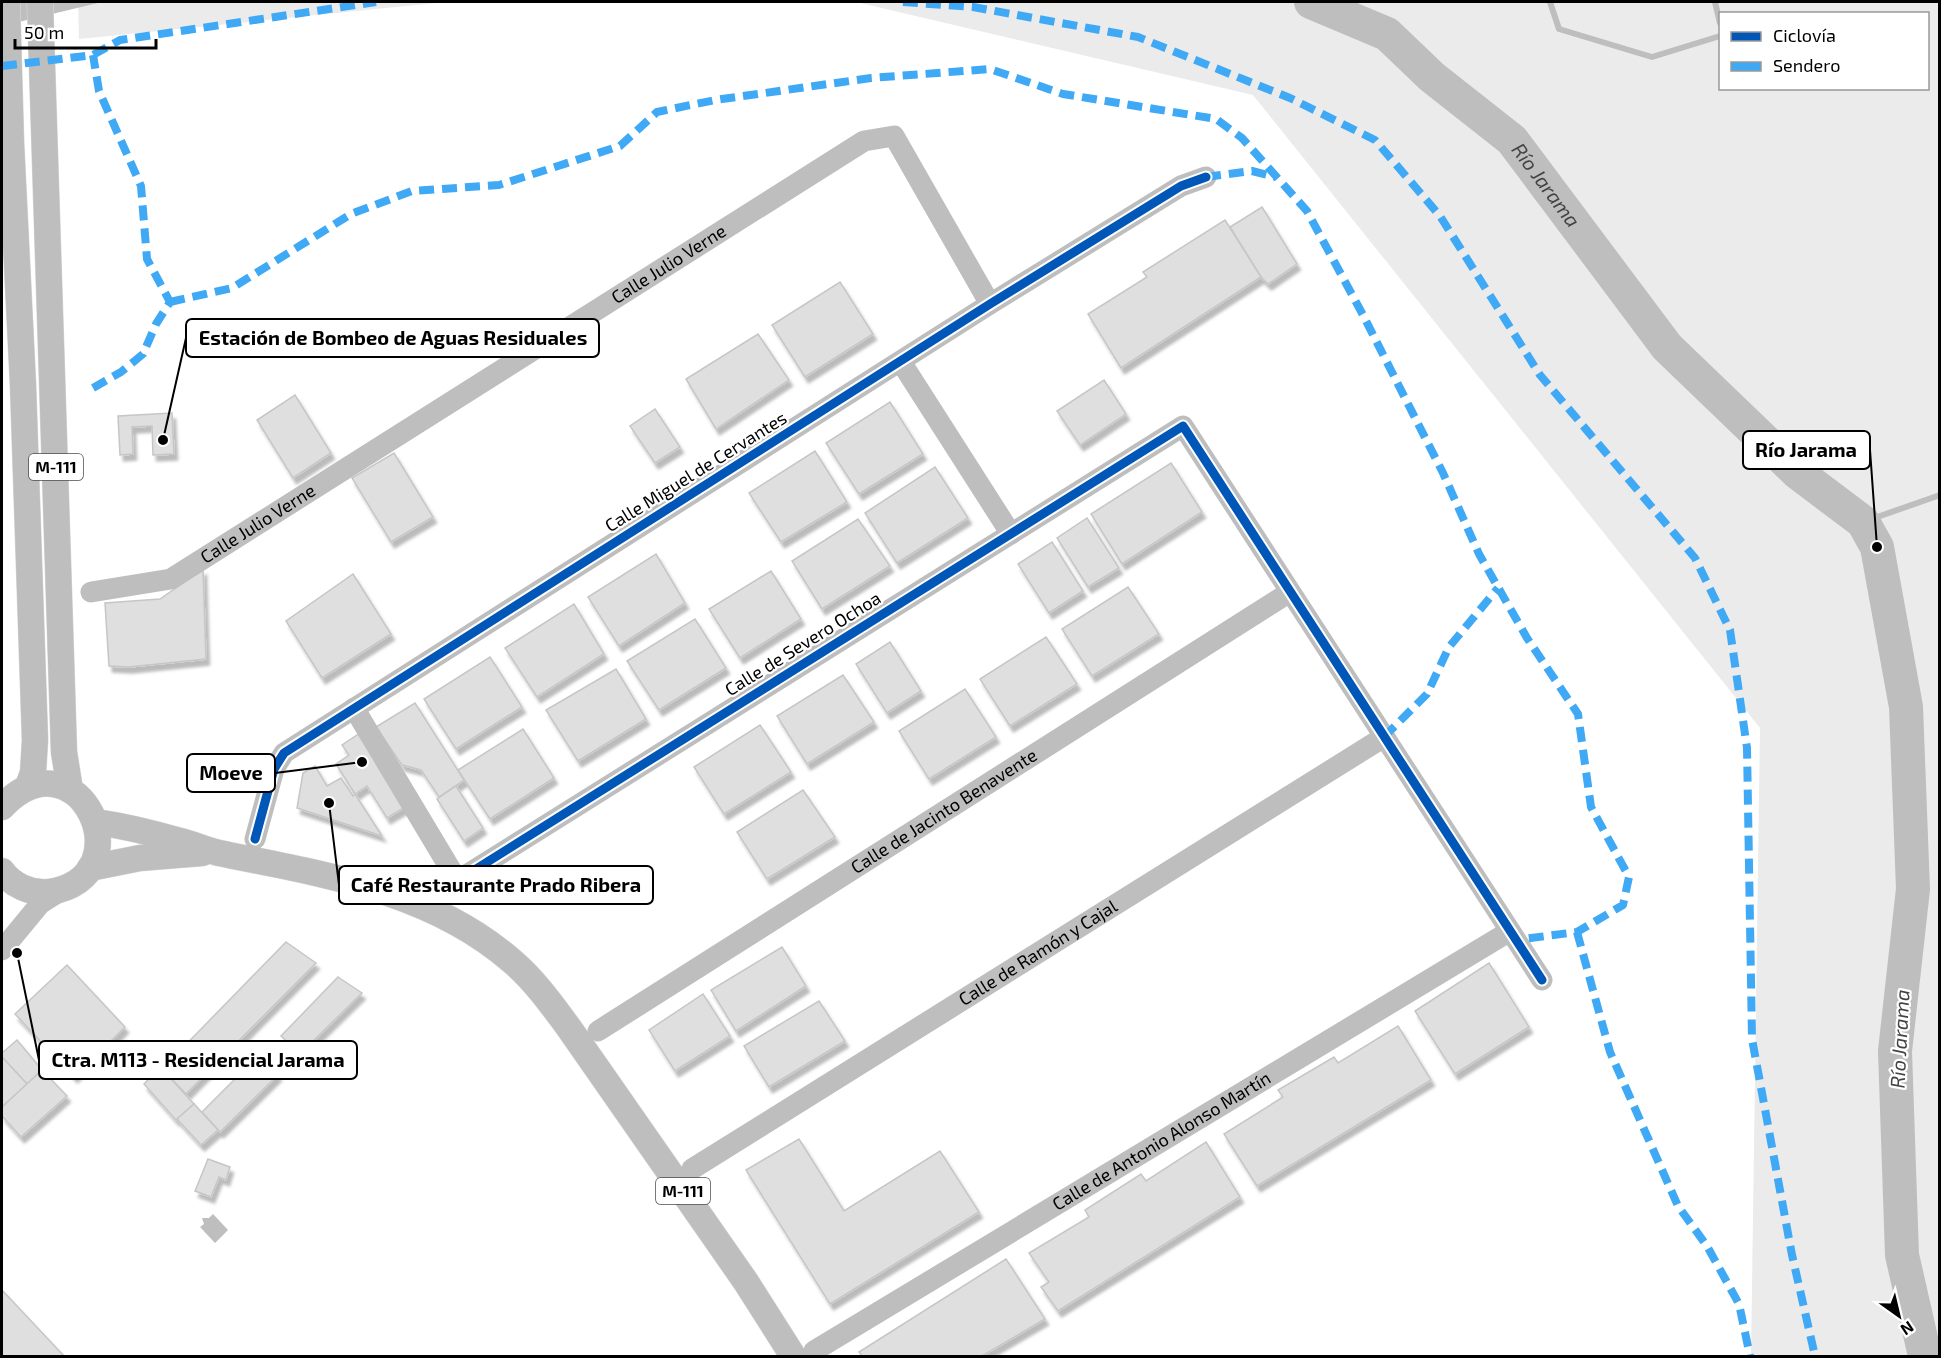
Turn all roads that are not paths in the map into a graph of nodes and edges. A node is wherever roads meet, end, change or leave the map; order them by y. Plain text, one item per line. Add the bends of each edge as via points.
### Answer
1 (7, 2) edge
2 (40, 2) edge
3 (1206, 177) dead end
4 (990, 304) junction
5 (901, 362) junction
6 (1011, 534) junction
7 (91, 592) dead end
8 (1290, 592) junction
9 (354, 708) junction
10 (1384, 737) junction
11 (28, 786) junction
12 (70, 790) junction
13 (2, 807) edge
14 (96, 822) junction
15 (255, 838) dead end
16 (216, 852) junction
17 (90, 868) junction
18 (2, 871) edge
19 (62, 890) junction
20 (1510, 931) junction
21 (2, 950) edge
22 (1542, 980) dead end
23 (598, 1031) dead end
24 (692, 1169) dead end
25 (803, 1354) edge

1 - 11 main road, M-111 via 35,740
2 - 12 main road, M-111 via 64,752
3 - 4 street, Calle Miguel de Cervantes via 1181,186
4 - 5 street, Calle Miguel de Cervantes
4 - 7 street, Calle Julio Verne via 894,136 864,141 171,579
5 - 6 street
5 - 9 street, Calle Miguel de Cervantes
6 - 8 street, Calle de Severo Ochoa via 1183,426
6 - 9 street, Calle de Severo Ochoa via 449,886
8 - 10 street
8 - 23 street, Calle de Jacinto Benavente
9 - 15 street, Calle Miguel de Cervantes via 284,753 274,769
10 - 20 street
10 - 24 street, Calle de Ramón y Cajal
11 - 12 main road via 50,784
11 - 13 main road
12 - 14 main road via 82,799
14 - 16 main road, M-111
14 - 17 main road via 97,850
16 - 17 main road, M-111 via 140,858
16 - 25 main road, M-111 via 302,868 393,894 473,932 514,963 542,993 746,1282
17 - 19 main road, M-111
18 - 19 main road via 23,889 42,893
19 - 21 street via 40,904
20 - 22 street
20 - 25 street, Calle de Antonio Alonso Martín

